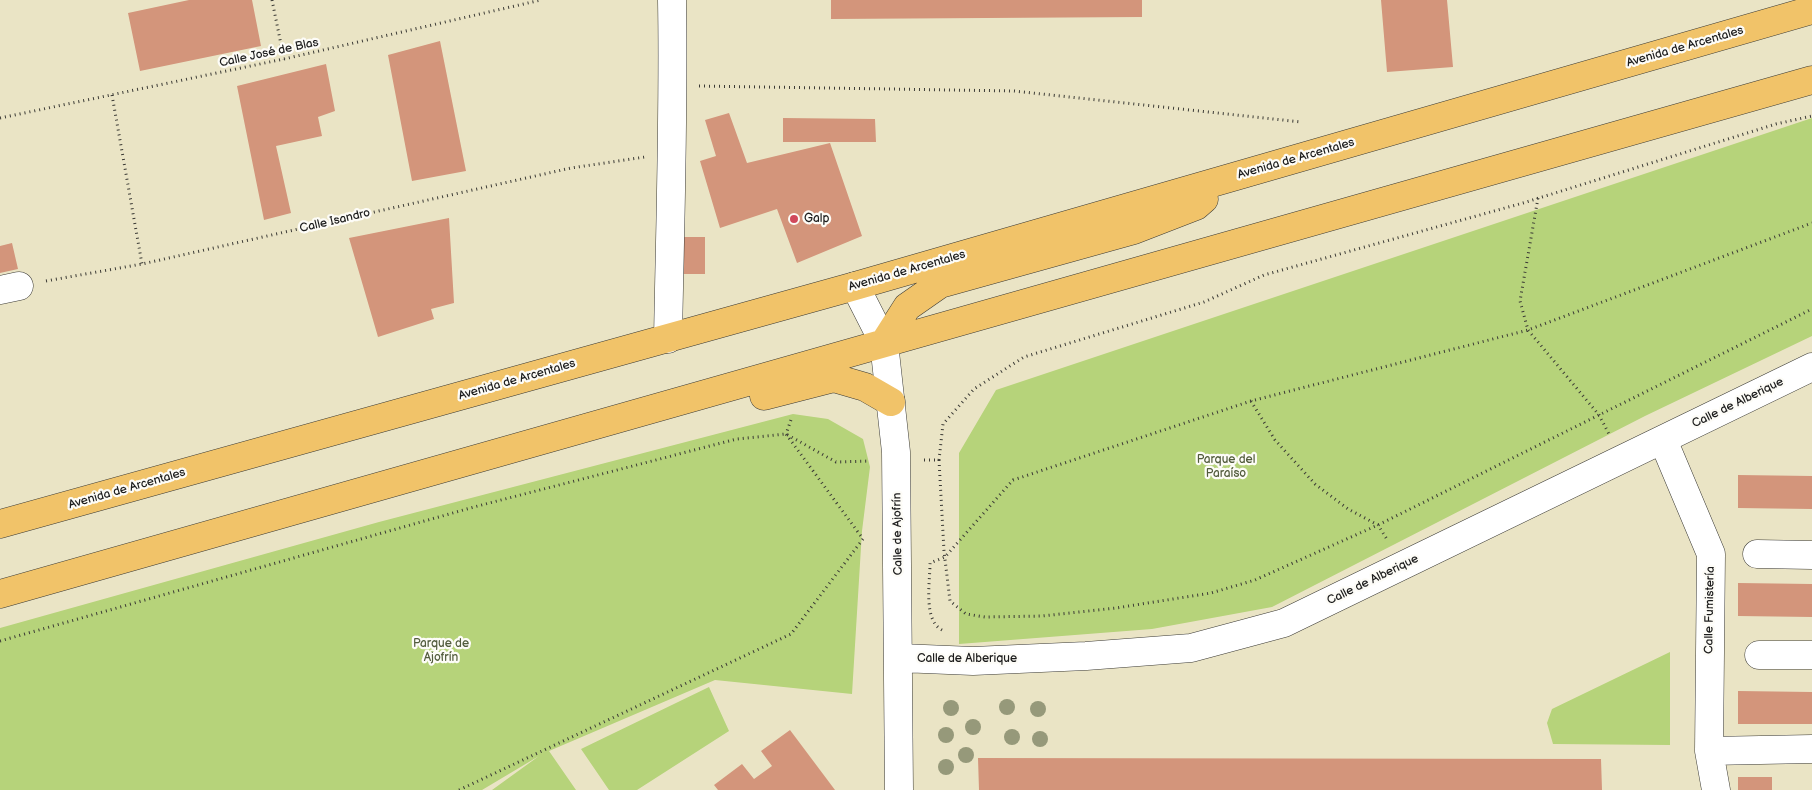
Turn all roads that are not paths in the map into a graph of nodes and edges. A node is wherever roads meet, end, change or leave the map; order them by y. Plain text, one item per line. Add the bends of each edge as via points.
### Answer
1 (672, 0) edge
2 (1812, 10) edge
3 (1812, 80) edge
4 (1232, 178) junction
5 (855, 286) junction
6 (668, 339) junction
7 (884, 342) junction
8 (1812, 367) edge
9 (891, 402) junction
10 (668, 404) junction
11 (1662, 440) junction
12 (0, 524) edge
13 (1757, 554) dead end
14 (1812, 555) edge
15 (0, 594) edge
16 (1759, 655) dead end
17 (1812, 655) edge
18 (900, 658) junction
19 (1812, 750) edge
20 (1709, 751) junction
21 (900, 790) edge
22 (1716, 790) edge

1 - 6 street via 674,86
2 - 4 main road, Avenida de Arcentales
3 - 7 main road
4 - 5 main road, Avenida de Arcentales
4 - 7 main road via 1196,206 1134,230 940,284 908,307
5 - 6 main road, Avenida de Arcentales
5 - 7 street, Calle de Ajofrín
6 - 12 main road, Avenida de Arcentales
7 - 9 street, Calle de Ajofrín
7 - 10 main road
8 - 11 street, Calle de Alberique
9 - 10 main road via 865,386 834,378 693,415
9 - 18 street, Calle de Ajofrín via 897,460
10 - 15 main road
11 - 18 street, Calle de Alberique via 1284,623 1191,648 973,661
11 - 20 street, Calle Fumistería via 1711,554
13 - 14 street
16 - 17 street
18 - 21 street, Calle de Ajofrín
19 - 20 street
20 - 22 street, Calle Fumistería

